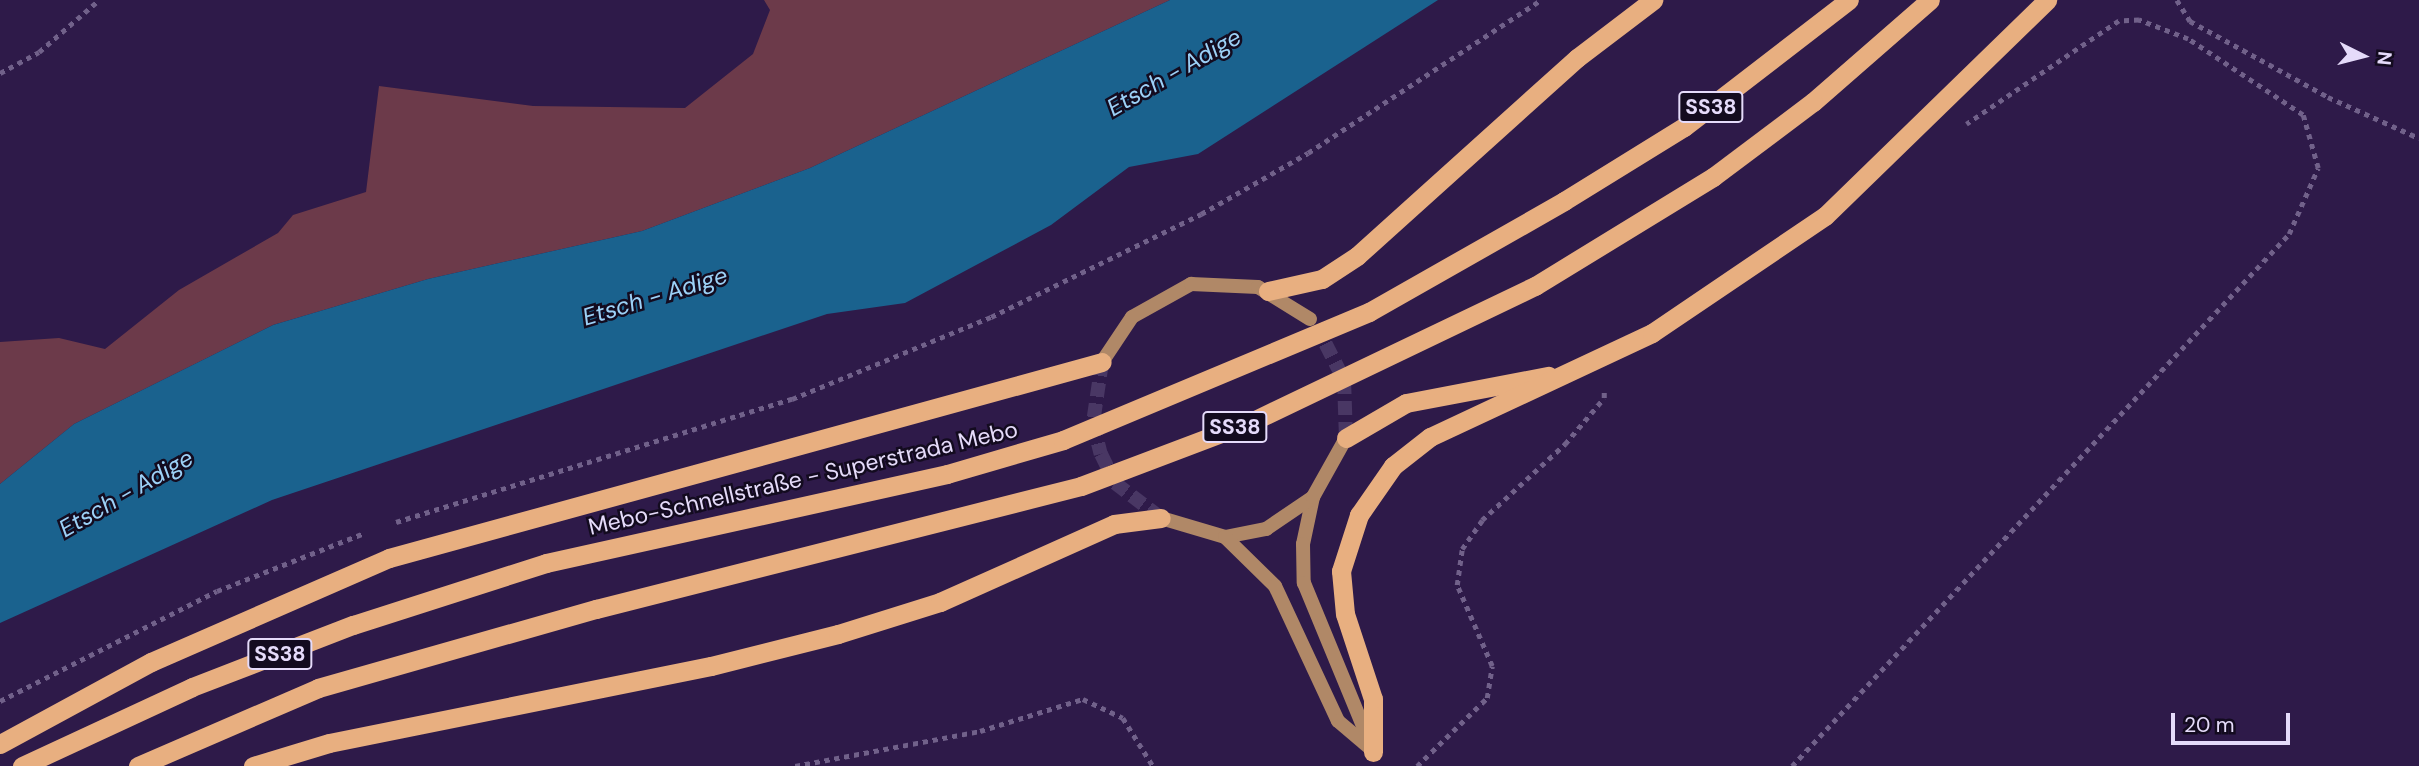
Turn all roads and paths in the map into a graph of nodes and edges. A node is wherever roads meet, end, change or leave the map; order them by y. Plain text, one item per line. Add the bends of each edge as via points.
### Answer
1 (99, 0) edge
2 (1541, 0) edge
3 (1653, 0) edge
4 (1849, 0) edge
5 (1930, 0) edge
6 (2047, 0) edge
7 (2177, 0) edge
8 (0, 73) edge
9 (1961, 127) dead end
10 (2419, 138) edge
11 (1268, 291) junction
12 (1310, 319) tunnel mouth
13 (1604, 358) junction
14 (1102, 362) joint
15 (1576, 370) junction
16 (1346, 438) joint
17 (1313, 497) junction
18 (1161, 518) joint
19 (389, 524) dead end
20 (376, 529) dead end
21 (1225, 537) junction
22 (0, 701) edge
23 (0, 744) edge
24 (1374, 752) junction
25 (22, 766) edge
26 (138, 766) edge
27 (253, 766) edge
28 (795, 766) edge
29 (1153, 766) edge
30 (1417, 766) edge
31 (1792, 766) edge

1 - 8 path via 39,52
2 - 19 path via 1308,153 1201,214 991,317 792,399
3 - 11 highway via 1577,58 1357,256 1322,279
4 - 25 highway, Mebo-Schnellstraße - Superstrada Mebo / SS38, bridge via 1685,127 1369,312 1063,440 947,474 546,563 353,625 192,687
5 - 26 highway, SS38, bridge via 1813,102 1713,177 1535,286 1253,421 1068,490 596,609 318,688
6 - 13 highway via 1825,216 1652,333
7 - 10 path via 2190,21 2328,97
9 - 31 path via 2119,21 2139,20 2188,39 2303,115 2318,168 2289,234
11 - 12 main road
11 - 14 main road via 1225,281 1169,292 1132,317
13 - 15 highway
13 - 30 path via 1604,398 1565,444 1482,520 1462,549 1457,585 1492,666 1487,698
14 - 23 highway via 389,558 151,662
15 - 16 highway via 1406,403
15 - 24 highway via 1430,437 1393,466 1359,515 1341,571 1345,614 1373,699
16 - 17 main road
17 - 21 main road via 1279,523
17 - 24 main road via 1303,544 1304,583
18 - 21 main road
18 - 27 highway via 1114,524 940,602 838,634 711,666 343,740
20 - 22 path via 217,591
21 - 24 main road via 1275,586 1338,721
28 - 29 path via 980,731 1083,699 1123,718

